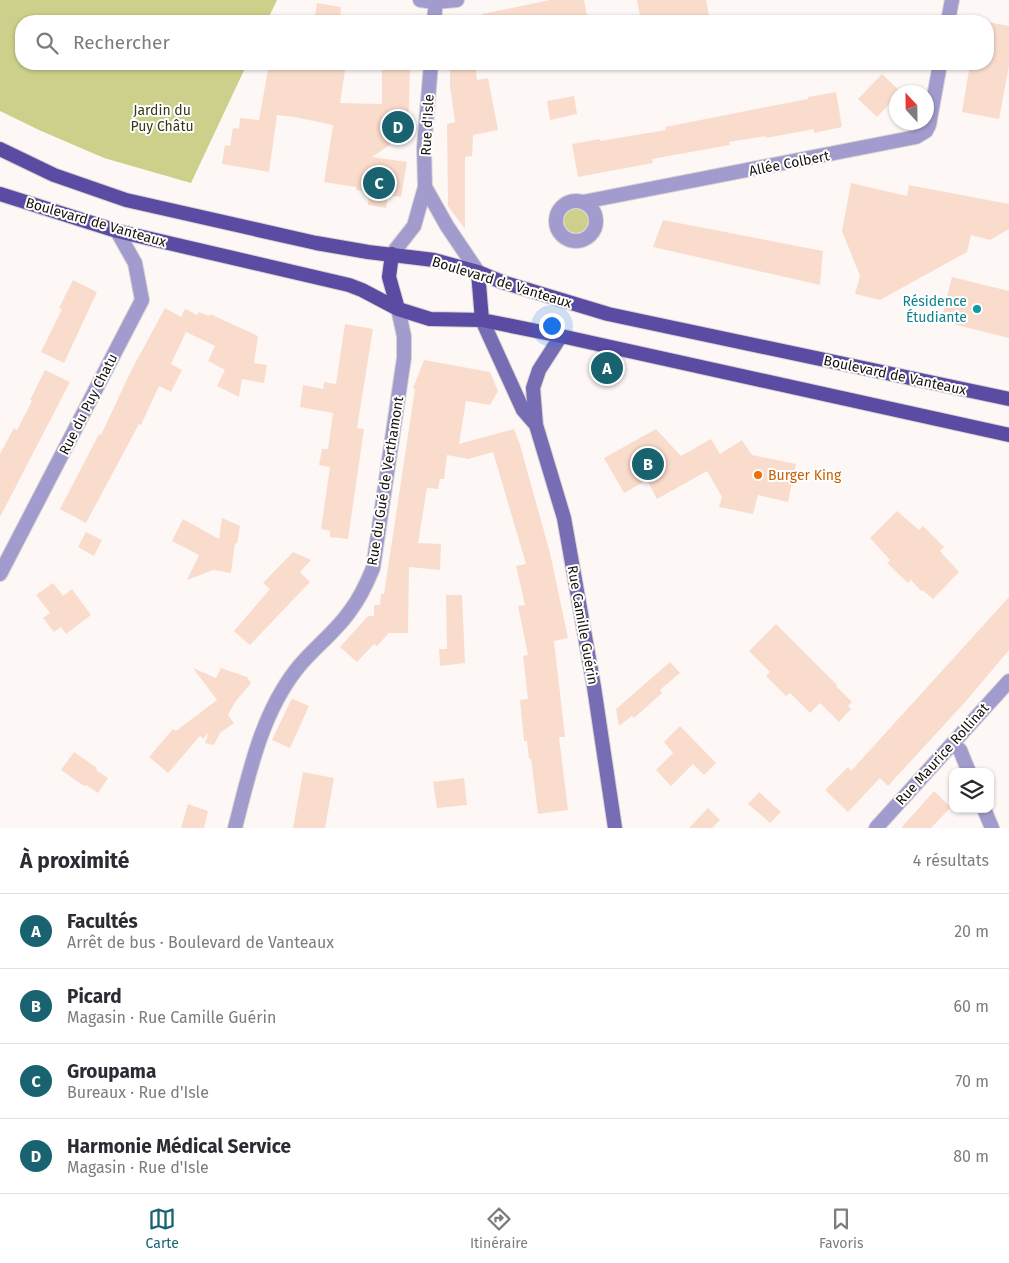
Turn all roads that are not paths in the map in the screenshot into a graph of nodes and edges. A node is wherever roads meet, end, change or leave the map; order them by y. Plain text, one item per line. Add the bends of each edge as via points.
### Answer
1 (420, 0) edge
2 (457, 0) edge
3 (952, 0) edge
4 (436, 1) edge
5 (435, 15) edge
6 (949, 15) edge
7 (430, 70) edge
8 (939, 70) edge
9 (0, 149) edge
10 (425, 187) junction
11 (0, 194) edge
12 (583, 202) dead end
13 (117, 231) junction
14 (392, 254) junction
15 (478, 272) junction
16 (480, 292) joint
17 (398, 309) junction
18 (482, 320) junction
19 (561, 336) junction
20 (1009, 399) edge
21 (536, 425) junction
22 (1009, 436) edge
23 (0, 574) edge
24 (1009, 681) edge
25 (952, 744) junction
26 (967, 768) edge
27 (986, 813) edge
28 (235, 828) edge
29 (615, 828) edge
30 (876, 828) edge
31 (992, 828) edge

1 - 4 street
2 - 4 street
3 - 6 street
4 - 5 street
7 - 10 street, Rue d'Isle via 424,148
8 - 12 street, Allée Colbert via 929,125 916,137
9 - 14 main road, Boulevard de Vanteaux via 54,175 126,200 316,243
10 - 14 street, Rue d'Isle via 414,226
10 - 15 street, Rue d'Isle
11 - 13 main road, Boulevard de Vanteaux
13 - 17 main road, Boulevard de Vanteaux via 350,285
13 - 23 street, Rue du Puy Chatu via 135,263 142,300
14 - 15 main road, Boulevard de Vanteaux via 434,260
14 - 17 main road, Rue du Gué de Verthamont via 389,277
15 - 16 main road, Rue d'Isle
15 - 20 main road, Boulevard de Vanteaux via 608,314
16 - 18 main road, Rue Camille Guérin
17 - 18 main road, Boulevard de Vanteaux via 430,320
17 - 28 street, Rue du Gué de Verthamont via 404,336 404,358 373,568 350,612 296,669 270,713
18 - 19 main road, Boulevard de Vanteaux
18 - 21 main road, Rue Camille Guérin via 523,410
19 - 21 main road, Rue Camille Guérin via 539,370 533,388
19 - 22 main road, Boulevard de Vanteaux
21 - 29 main road, Rue Camille Guérin via 564,518
24 - 25 street, Rue Maurice Rollinat
25 - 26 street via 960,750
25 - 30 street, Rue Maurice Rollinat
27 - 31 street

